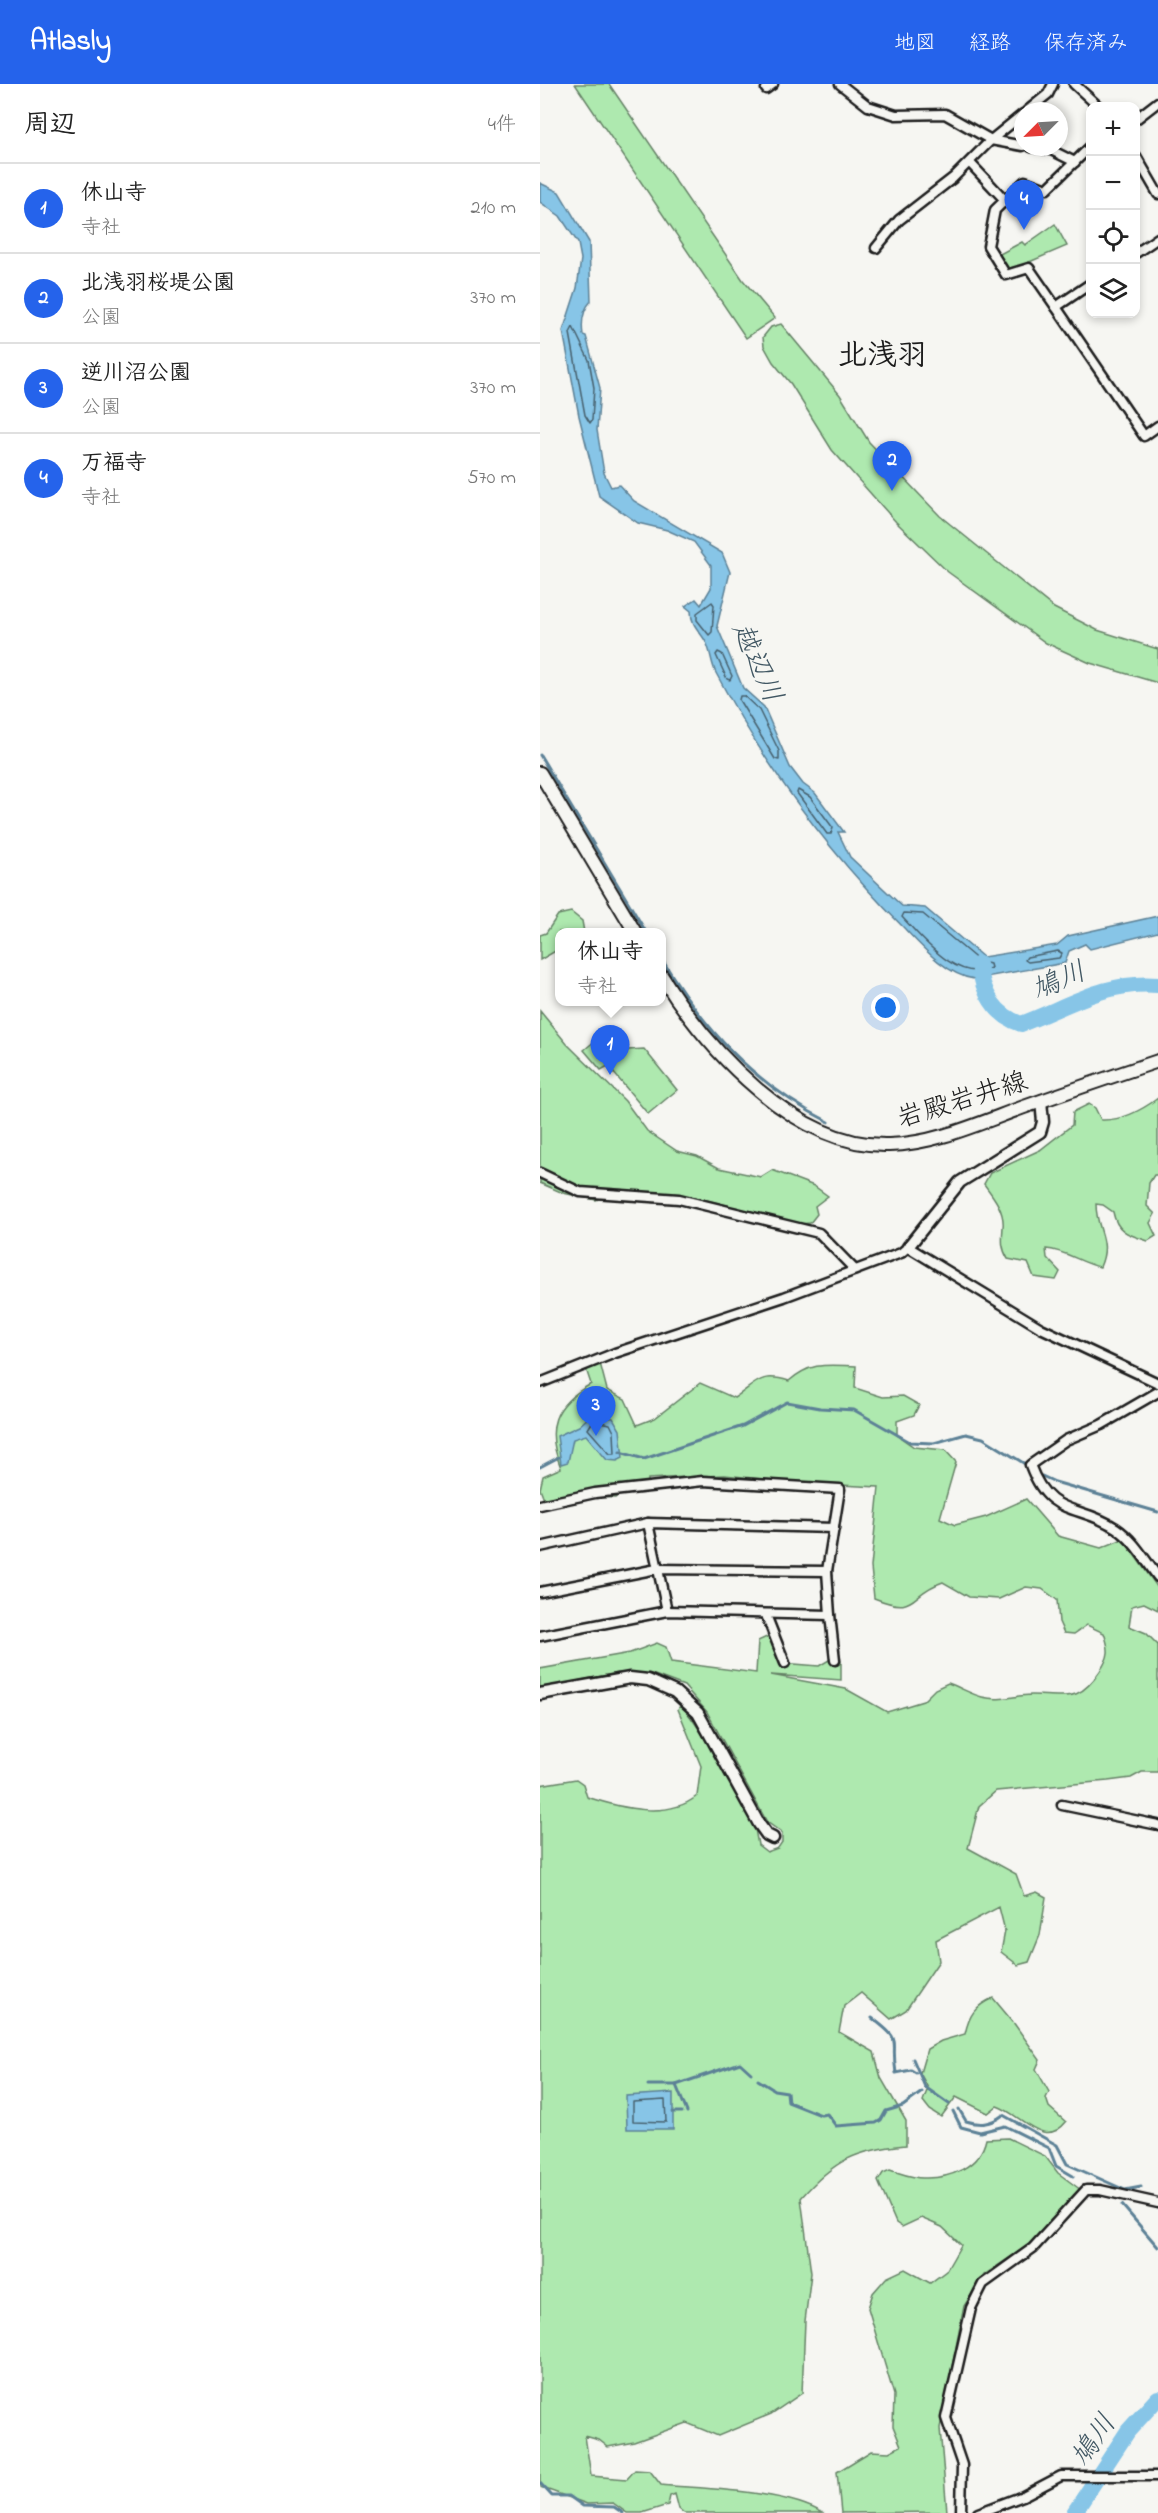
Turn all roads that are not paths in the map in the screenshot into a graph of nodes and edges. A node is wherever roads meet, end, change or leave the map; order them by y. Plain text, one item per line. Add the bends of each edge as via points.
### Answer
1 (840, 84) edge
2 (1053, 84) edge
3 (1074, 84) edge
4 (1038, 102) edge
5 (1094, 102) edge
6 (1158, 102) edge
7 (1140, 116) edge
8 (1014, 121) edge
9 (991, 140) junction
10 (1014, 144) edge
11 (1086, 151) edge
12 (1063, 156) edge
13 (1075, 162) junction
14 (970, 163) junction
15 (1140, 163) edge
16 (1158, 194) edge
17 (1004, 199) junction
18 (1158, 238) edge
19 (876, 248) dead end
20 (1140, 250) edge
21 (1086, 287) edge
22 (1056, 307) junction
23 (1158, 426) edge
24 (540, 773) edge
25 (632, 928) edge
26 (666, 983) edge
27 (1158, 1061) edge
28 (1041, 1101) junction
29 (540, 1173) edge
30 (908, 1247) junction
31 (855, 1270) junction
32 (540, 1383) edge
33 (1158, 1383) edge
34 (1158, 1392) edge
35 (540, 1505) edge
36 (648, 1523) junction
37 (834, 1528) junction
38 (540, 1547) edge
39 (657, 1569) junction
40 (827, 1571) junction
41 (1158, 1577) edge
42 (540, 1592) edge
43 (667, 1611) junction
44 (766, 1615) junction
45 (830, 1615) junction
46 (540, 1636) edge
47 (835, 1660) dead end
48 (785, 1663) dead end
49 (540, 1694) edge
50 (1062, 1805) dead end
51 (1158, 1826) edge
52 (772, 1838) dead end
53 (1158, 2203) edge
54 (1158, 2476) edge
55 (961, 2513) edge
56 (978, 2513) edge

1 - 9 street via 868,106 896,115 945,114
2 - 4 street
3 - 5 street
6 - 7 street
8 - 9 street
9 - 10 street
9 - 14 street
11 - 13 street
12 - 13 street
13 - 17 street via 1047,189 1025,181
14 - 17 street
14 - 19 street via 899,220
15 - 16 street
17 - 22 street via 995,210 987,246 1006,275 1029,268
18 - 20 street
21 - 22 street
22 - 23 street via 1144,436
24 - 25 main road
26 - 28 main road, 岩殿岩井線 via 686,1014 723,1057 795,1117 832,1137 889,1146 915,1142
27 - 28 main road, 岩殿岩井線
28 - 30 street via 1040,1132 960,1182
29 - 31 street via 580,1192 679,1199 819,1233
30 - 31 street
30 - 33 street via 1041,1329
31 - 32 street
34 - 41 street via 1101,1425 1065,1440 1030,1465 1036,1481 1053,1502 1118,1529
35 - 37 street via 595,1493 703,1481 840,1489
36 - 37 street
36 - 38 street
36 - 39 street
37 - 40 street
39 - 40 street
39 - 42 street
39 - 43 street
40 - 45 street
43 - 44 street
43 - 46 street
44 - 45 street
44 - 48 street
45 - 47 street
49 - 52 street via 630,1678 648,1680 675,1692 698,1713 759,1824
50 - 51 street
53 - 55 street via 1086,2190 1033,2248 979,2290 966,2323 960,2367 946,2418 962,2465
54 - 56 street via 1061,2476

